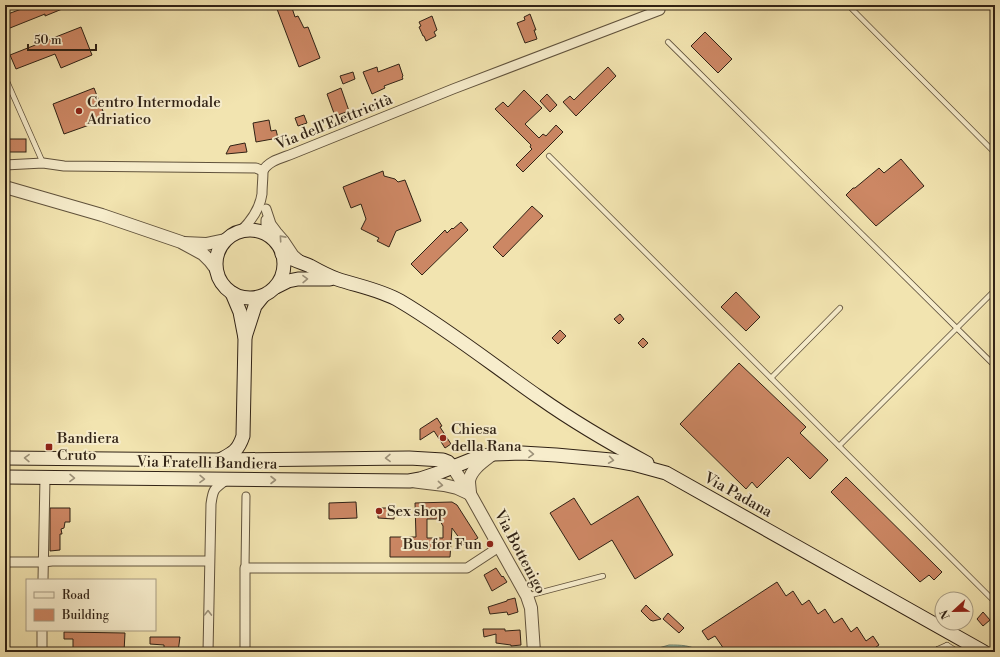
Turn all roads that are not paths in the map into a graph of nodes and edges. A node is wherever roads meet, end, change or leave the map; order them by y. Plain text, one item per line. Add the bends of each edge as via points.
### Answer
1 (848, 5) edge
2 (660, 10) dead end
3 (668, 42) dead end
4 (5, 77) edge
5 (995, 153) edge
6 (549, 156) dead end
7 (43, 163) junction
8 (5, 165) edge
9 (263, 171) junction
10 (5, 187) edge
11 (262, 195) junction
12 (266, 209) junction
13 (241, 231) junction
14 (271, 237) junction
15 (225, 240) junction
16 (181, 242) junction
17 (282, 254) junction
18 (304, 264) junction
19 (216, 269) junction
20 (335, 279) junction
21 (276, 287) junction
22 (995, 290) edge
23 (232, 293) junction
24 (262, 296) junction
25 (840, 308) dead end
26 (957, 328) junction
27 (245, 338) junction
28 (995, 366) edge
29 (771, 378) junction
30 (243, 436) junction
31 (839, 446) junction
32 (493, 454) junction
33 (5, 458) edge
34 (409, 458) junction
35 (220, 460) junction
36 (253, 460) junction
37 (452, 466) junction
38 (666, 473) junction
39 (5, 478) edge
40 (45, 478) junction
41 (226, 480) junction
42 (409, 481) junction
43 (470, 494) junction
44 (246, 496) dead end
45 (499, 547) junction
46 (209, 561) junction
47 (5, 562) edge
48 (43, 562) junction
49 (245, 568) junction
50 (603, 576) dead end
51 (43, 579) edge
52 (527, 596) junction
53 (995, 602) edge
54 (42, 631) edge
55 (948, 639) junction
56 (936, 650) edge
57 (42, 652) edge
58 (208, 652) edge
59 (245, 652) edge
60 (534, 652) edge
61 (948, 652) edge
62 (958, 652) edge
63 (984, 652) edge

1 - 5 lane
2 - 9 street, Via dell'Elettricità via 292,154 268,165
3 - 26 lane
4 - 7 lane
6 - 29 lane
7 - 8 street
7 - 9 street via 64,166 256,168
9 - 11 street
10 - 16 street via 102,215
11 - 12 street
11 - 13 street via 252,219
12 - 14 street via 266,225
18 -> 12 street via 271,224
13 - 14 main road via 262,232
13 - 15 main road
14 - 17 main road
15 - 16 street via 206,244
15 - 19 main road via 216,258
16 - 19 street via 203,254
17 - 18 main road
17 - 21 main road via 282,277
18 - 20 main road
19 - 23 main road via 218,278
21 -> 20 main road via 298,279
20 - 38 main road via 398,300 571,419
21 - 24 main road
22 - 26 lane
23 - 24 main road via 241,298
23 - 27 main road via 240,312
24 - 27 main road via 255,306
25 - 29 lane
26 - 28 lane
26 - 31 lane
27 - 30 main road
29 - 31 lane
30 - 35 main road via 240,446
30 - 36 main road, Via Fratelli Bandiera via 248,454
31 - 53 lane
32 - 37 main road, Via Padana
32 -> 38 main road, Via Padana via 522,453 611,460
32 - 43 street via 473,472 469,481
35 -> 33 main road, Via Fratelli Bandiera
34 -> 36 main road, Via Fratelli Bandiera
34 - 37 main road, Via Fratelli Bandiera via 443,460
34 - 42 main road via 417,470
35 - 36 main road, Via Fratelli Bandiera
37 - 42 main road, Via Fratelli Bandiera
37 - 43 street
38 - 55 main road, Via Padana
39 - 40 main road, Via Fratelli Bandiera
40 -> 41 main road, Via Fratelli Bandiera
40 - 48 street
41 -> 42 main road, Via Fratelli Bandiera
41 - 46 street via 214,489 212,494
42 -> 43 street, Via Fratelli Bandiera via 444,485
43 - 45 street, Via Bottenigo
44 - 49 street
45 - 49 street via 467,568
45 - 52 street, Via Bottenigo
46 - 48 street
58 -> 46 street
47 - 48 street
48 - 51 street
49 - 59 street
50 - 52 lane
52 - 60 street, Via Bottenigo via 531,608
54 - 57 street
55 - 56 lane
55 - 62 lane
55 - 63 main road, Via Padana
56 - 61 lane

